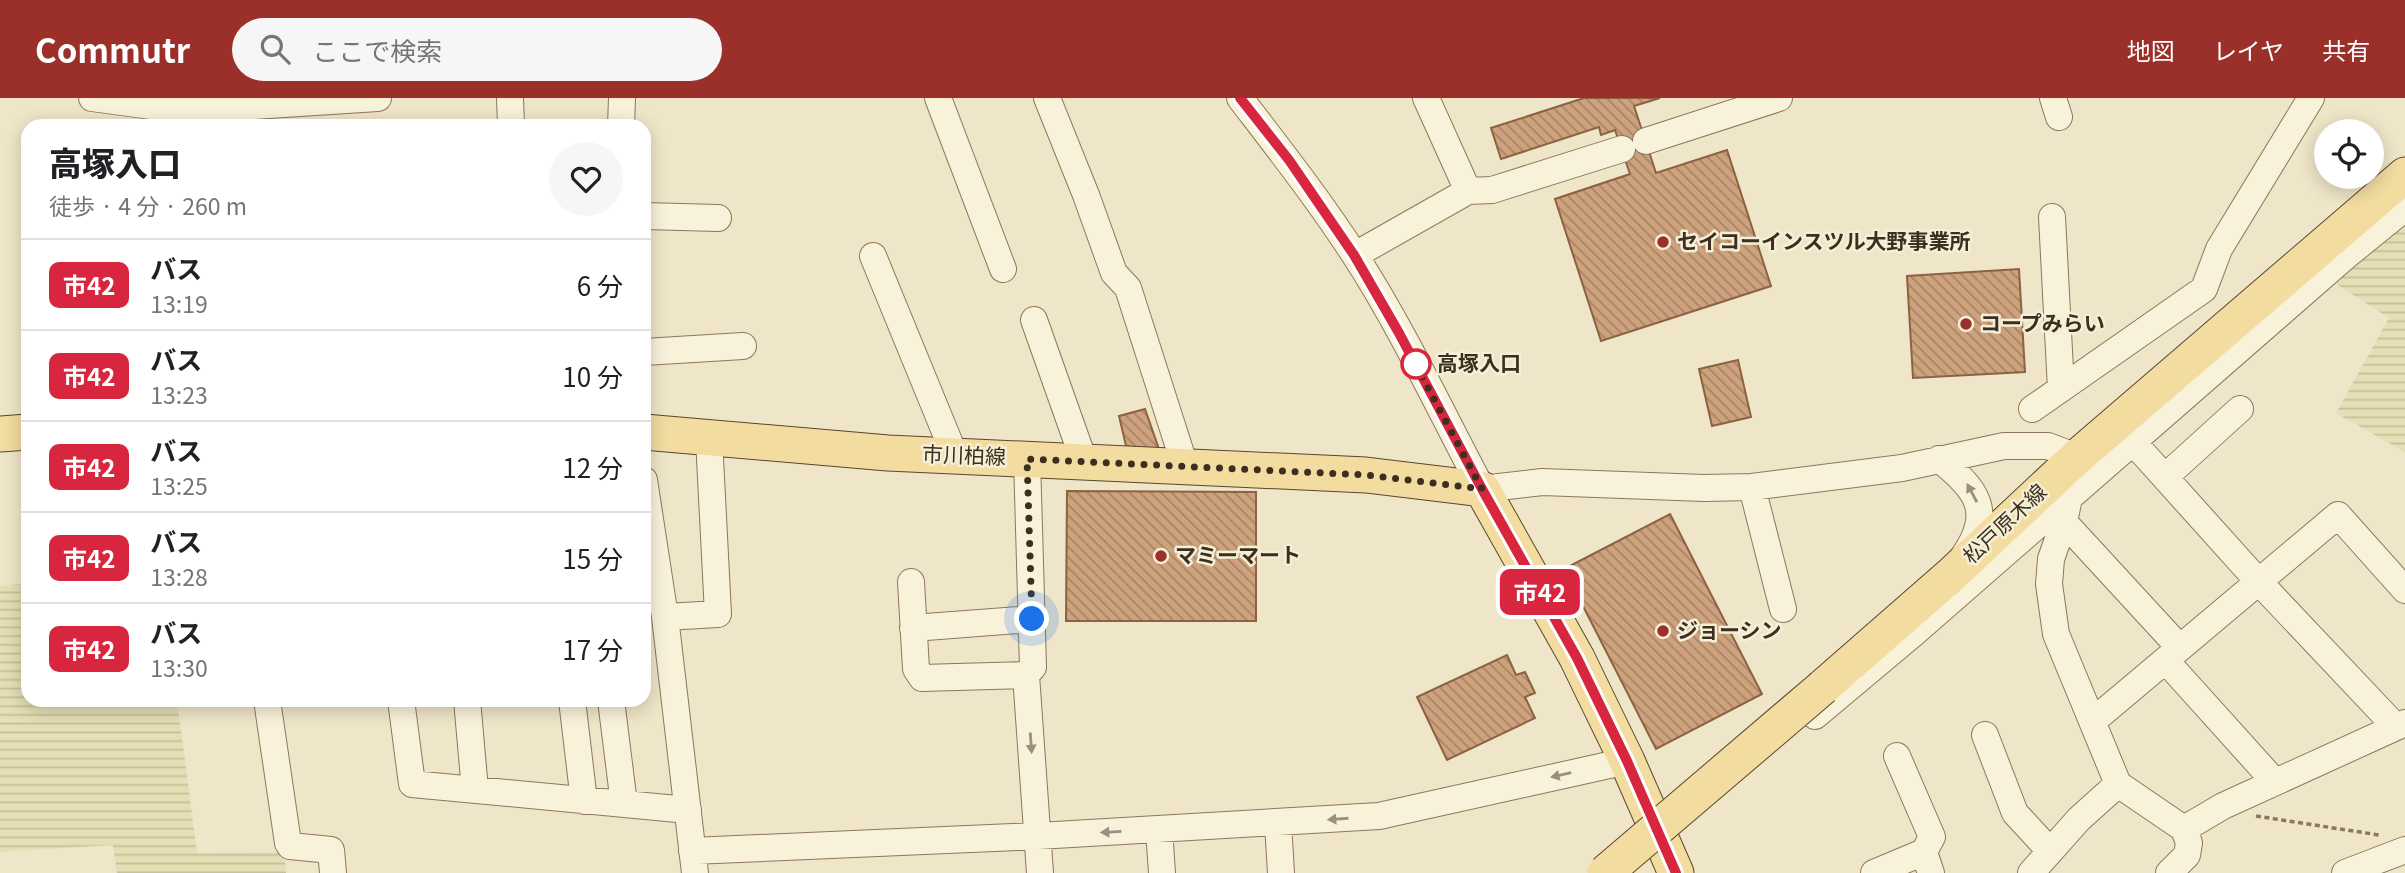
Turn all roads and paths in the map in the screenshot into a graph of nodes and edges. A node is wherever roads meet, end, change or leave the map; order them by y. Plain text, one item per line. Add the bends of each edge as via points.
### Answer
1 (92, 98) edge
2 (378, 98) edge
3 (510, 98) edge
4 (621, 98) edge
5 (938, 98) edge
6 (1047, 98) edge
7 (1240, 98) edge
8 (1426, 98) edge
9 (1779, 98) edge
10 (2311, 98) edge
11 (309, 101) edge
12 (264, 102) edge
13 (511, 119) edge
14 (621, 119) edge
15 (2405, 175) edge
16 (1468, 191) junction
17 (2405, 208) edge
18 (651, 216) edge
19 (2052, 217) dead end
20 (718, 218) dead end
21 (2339, 247) junction
22 (1354, 255) junction
23 (873, 256) dead end
24 (1003, 269) dead end
25 (1034, 320) dead end
26 (743, 346) dead end
27 (651, 352) edge
28 (2061, 389) junction
29 (2032, 409) dead end
30 (2240, 409) dead end
31 (21, 432) edge
32 (651, 433) edge
33 (0, 434) edge
34 (709, 439) junction
35 (2133, 442) junction
36 (955, 456) junction
37 (2077, 457) junction
38 (1027, 459) junction
39 (1939, 459) junction
40 (1084, 461) junction
41 (1185, 466) junction
42 (2165, 477) junction
43 (1752, 486) junction
44 (1482, 489) junction
45 (2067, 510) junction
46 (651, 526) edge
47 (1950, 576) junction
48 (2258, 581) junction
49 (911, 582) dead end
50 (2405, 590) edge
51 (1783, 609) dead end
52 (665, 617) junction
53 (1032, 619) junction
54 (913, 628) junction
55 (2173, 655) junction
56 (1026, 675) junction
57 (269, 707) edge
58 (402, 707) edge
59 (468, 707) edge
60 (573, 707) edge
61 (612, 707) edge
62 (2093, 721) junction
63 (2400, 725) edge
64 (1985, 735) dead end
65 (1897, 756) dead end
66 (1763, 760) dead end
67 (1627, 761) junction
68 (2275, 782) junction
69 (2118, 783) junction
70 (475, 790) junction
71 (584, 801) junction
72 (624, 804) junction
73 (688, 810) junction
74 (2246, 815) dead end
75 (1278, 823) junction
76 (1159, 829) junction
77 (2184, 829) junction
78 (1038, 836) junction
79 (2396, 843) edge
80 (2050, 850) junction
81 (694, 862) edge
82 (1928, 863) edge
83 (333, 873) edge
84 (1040, 873) edge
85 (1162, 873) edge
86 (1281, 873) edge
87 (1605, 873) edge
88 (1676, 873) edge
89 (1874, 873) edge
90 (2031, 873) edge
91 (2169, 873) edge
92 (2345, 873) edge

1 - 12 street via 208,109
2 - 11 street
3 - 13 street
4 - 14 street
5 - 24 street
6 - 41 street via 1114,273 1128,288
7 - 22 street
8 - 16 street
9 - 16 street via 1492,190
10 - 28 street via 2219,249 2204,289
11 - 12 street
15 - 21 main road, 松戸原木線
16 - 22 street
17 - 21 street
18 - 20 street
19 - 28 street
21 - 35 street
21 - 37 main road, 松戸原木線
22 - 44 street
23 - 36 street
25 - 40 street
26 - 27 street
28 - 29 street
30 - 42 street
31 - 33 main road
32 - 34 main road, 市川柏線
34 - 36 main road, 市川柏線
34 - 52 street via 718,614
35 - 42 street
35 - 45 street
36 - 38 main road, 市川柏線
37 - 39 street via 2048,446 2004,446
37 - 47 main road, 松戸原木線
38 - 40 main road, 市川柏線
38 - 53 street
39 - 43 street via 1864,474
47 -> 39 street via 1970,547 1979,526 1979,509 1974,492
40 - 41 main road, 市川柏線
41 - 44 main road, 市川柏線 via 1366,475
42 - 48 street
43 - 44 street via 1542,482
43 - 51 street
44 - 67 main road via 1577,658
45 - 55 street
45 - 62 street via 2051,559 2049,584 2056,635
45 - 66 street
46 - 52 street
47 - 87 main road, 松戸原木線, bridge
48 - 50 street via 2338,515
48 - 55 street
48 - 63 street
49 - 54 street
52 - 73 street
53 - 54 street
53 - 56 street via 1033,667
54 - 56 street via 916,669 922,678
55 - 62 street
55 - 68 street
56 -> 78 street
57 - 83 street via 288,843 331,850
58 - 70 street via 412,784
59 - 70 street
60 - 71 street
61 - 72 street
62 - 69 street
63 - 68 street
64 - 80 street via 2015,813
65 - 82 street via 1932,837
67 -> 75 street via 1379,816
67 - 88 main road
68 - 77 street
69 - 77 street
69 - 80 street
70 - 71 street
71 - 72 street
72 - 73 street
73 - 81 street
74 - 79 path
75 - 76 street
75 - 86 street
76 -> 78 street
76 - 85 street
77 - 91 street via 2187,855
78 - 81 street
78 - 84 street
79 - 92 street
80 - 90 street
82 - 89 street

